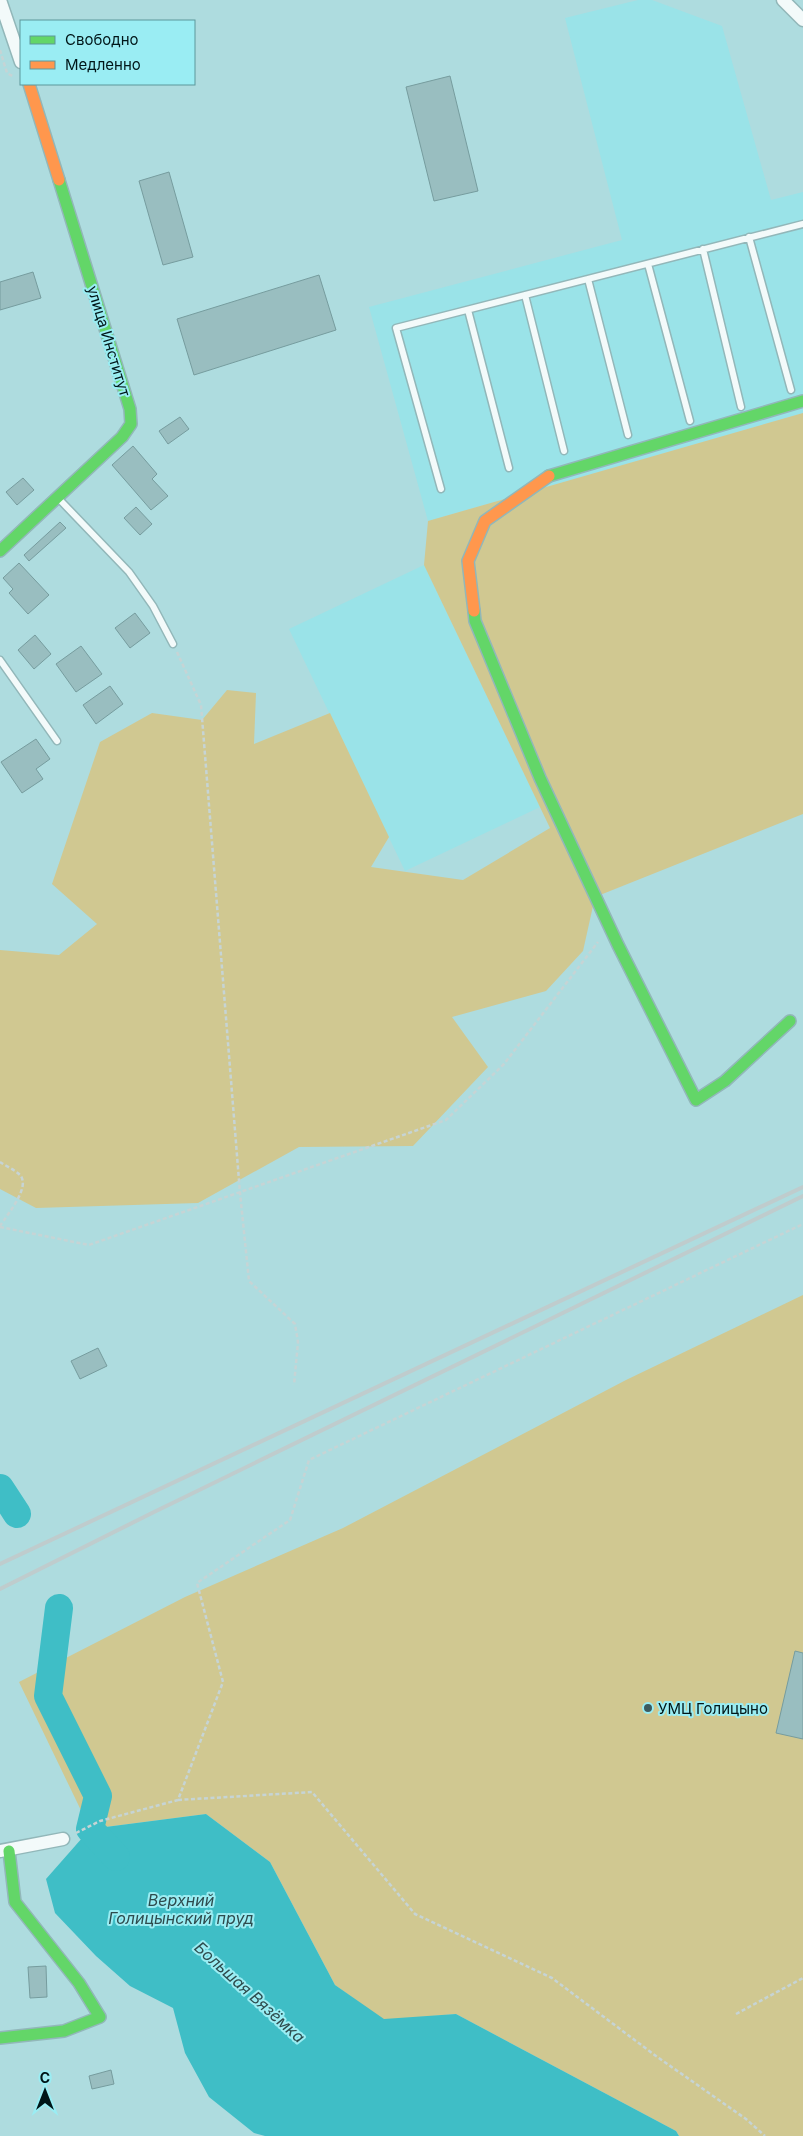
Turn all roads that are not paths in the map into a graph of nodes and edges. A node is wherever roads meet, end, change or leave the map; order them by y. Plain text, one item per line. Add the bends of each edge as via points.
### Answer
1 (0, 0) edge
2 (783, 0) edge
3 (803, 20) edge
4 (20, 59) edge
5 (29, 85) edge
6 (803, 224) edge
7 (749, 238) junction
8 (703, 249) junction
9 (648, 264) junction
10 (588, 279) junction
11 (525, 295) junction
12 (468, 310) junction
13 (791, 390) dead end
14 (803, 401) edge
15 (741, 407) dead end
16 (690, 421) dead end
17 (628, 435) dead end
18 (564, 451) dead end
19 (509, 468) dead end
20 (441, 489) dead end
21 (58, 498) junction
22 (0, 551) edge
23 (173, 644) road end
24 (0, 660) edge
25 (57, 741) dead end
26 (790, 1022) dead end
27 (63, 1839) road end
28 (4, 1851) edge
29 (0, 2038) edge

1 - 4 street
2 - 3 street
5 - 21 street, улица Институт via 130,409 131,424 122,437
6 - 7 lane
7 - 8 lane
7 - 13 lane
8 - 9 lane
8 - 15 lane
9 - 10 lane
9 - 16 lane
10 - 11 lane
10 - 17 lane
11 - 12 lane
11 - 18 lane
12 - 19 lane
12 - 20 lane via 396,328
14 - 26 street via 548,476 485,521 468,561 475,621 540,778 696,1100 725,1081
21 - 22 street, улица Институт
21 - 23 lane via 129,572 153,606
24 - 25 lane
27 - 28 street
28 - 29 street via 15,1902 79,1983 100,2017 64,2031

